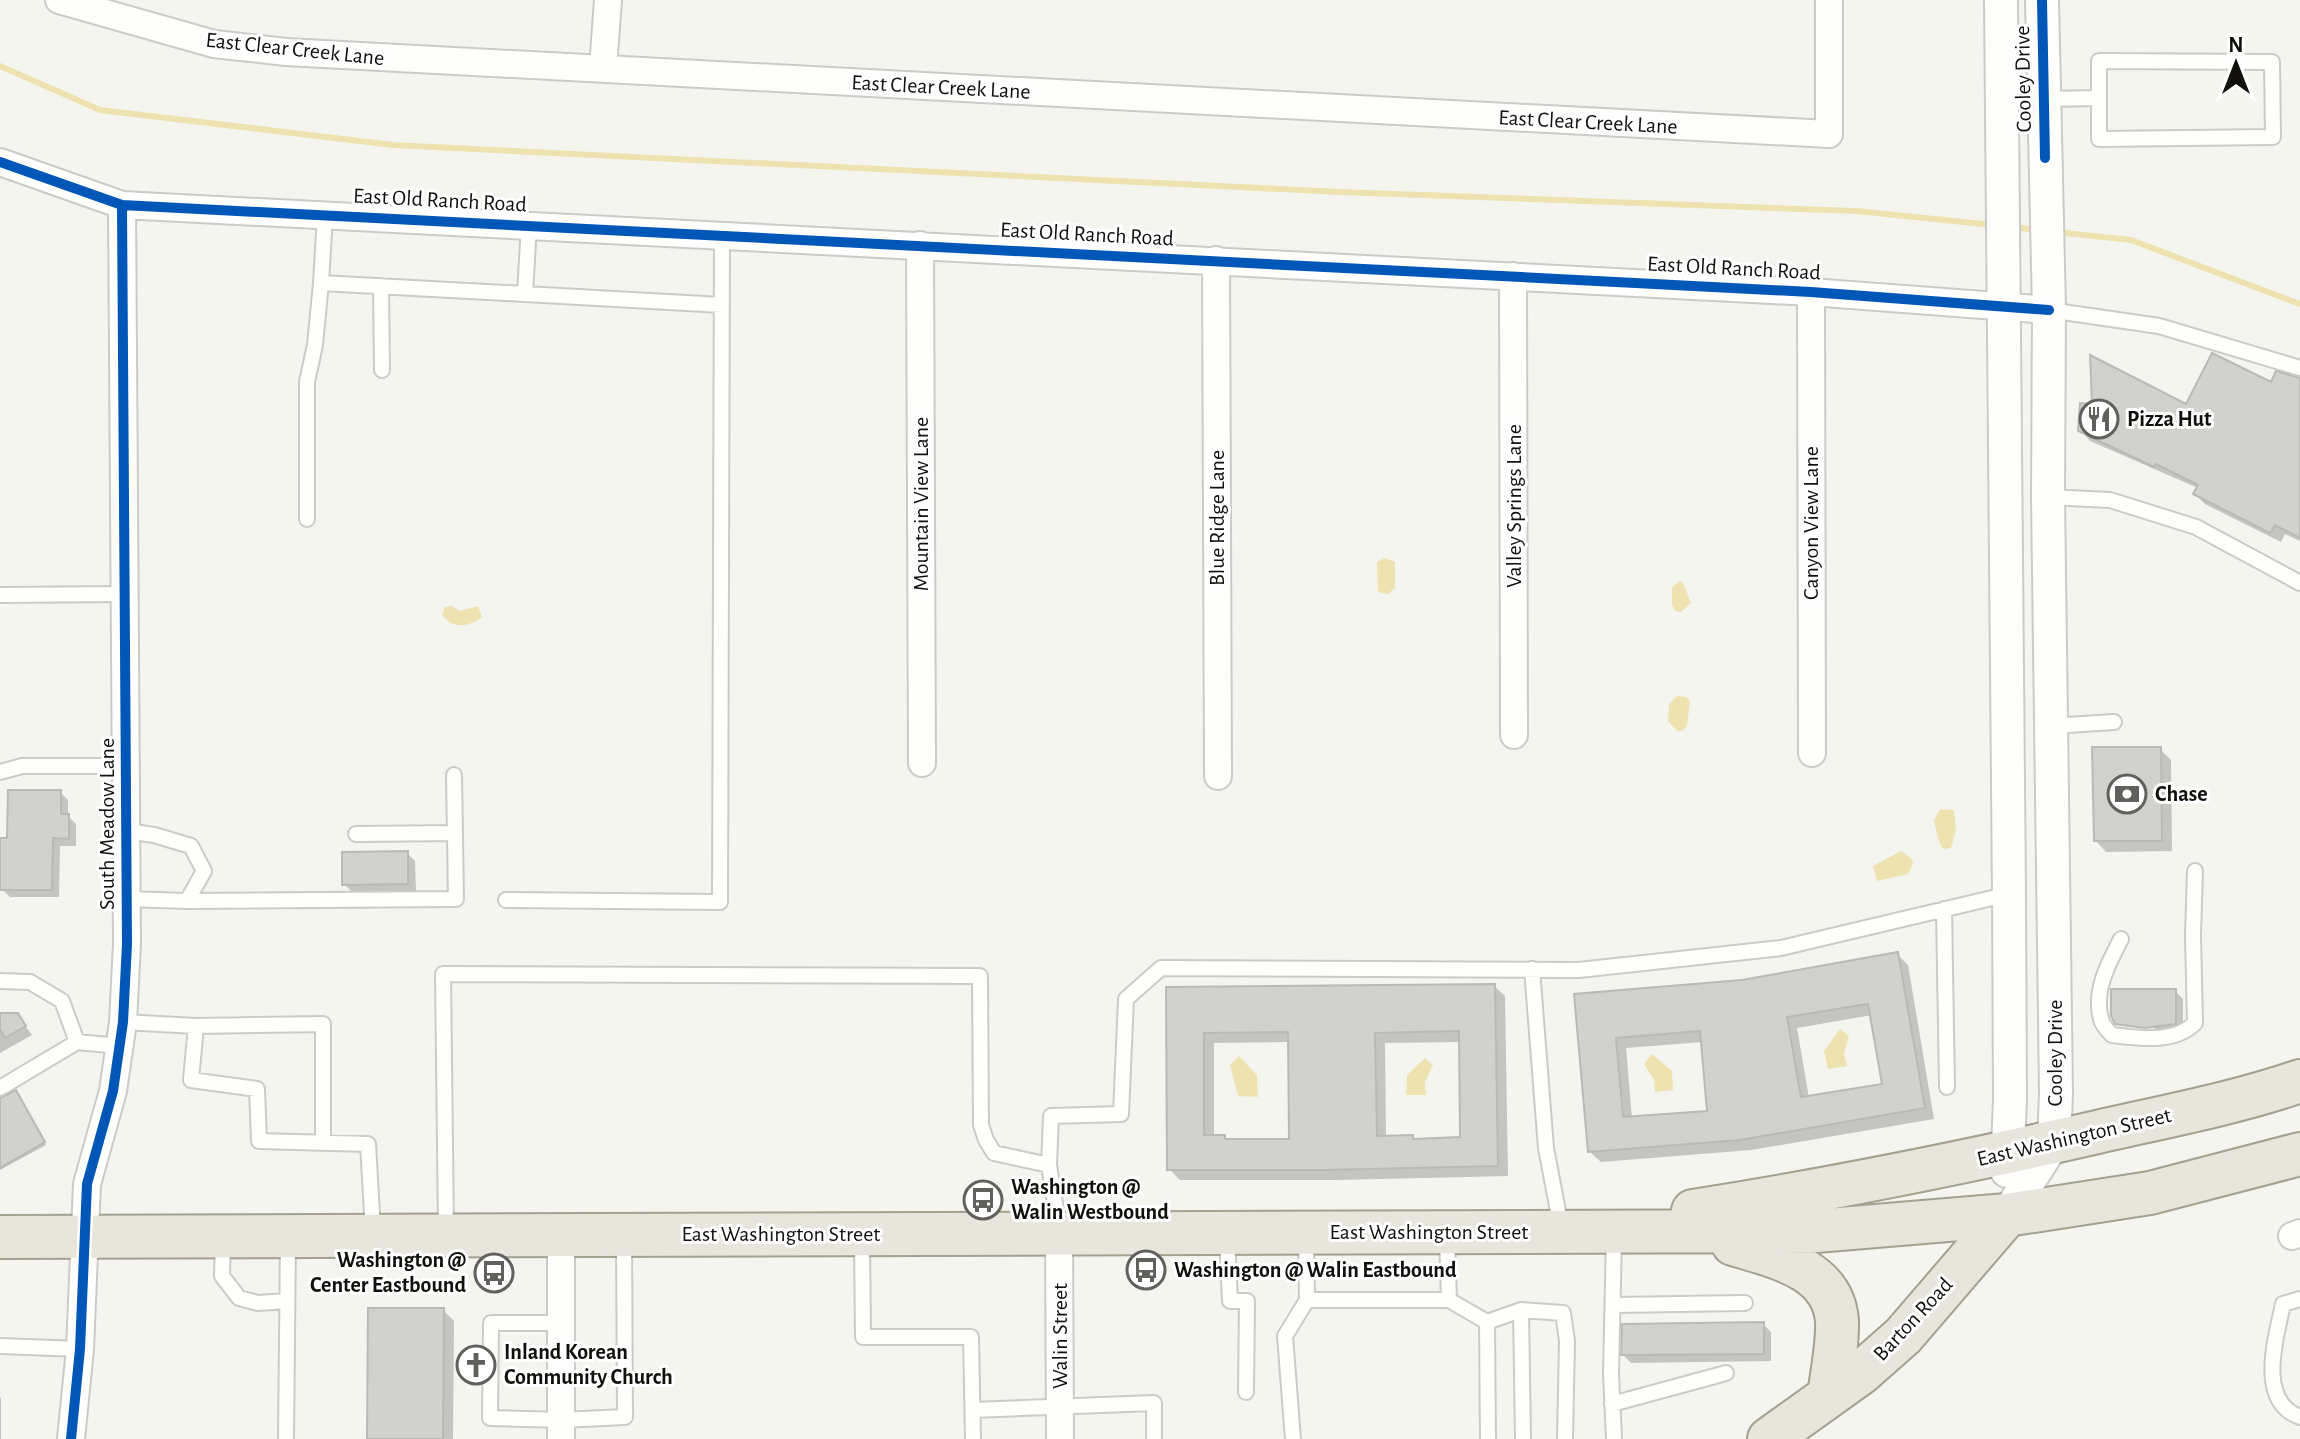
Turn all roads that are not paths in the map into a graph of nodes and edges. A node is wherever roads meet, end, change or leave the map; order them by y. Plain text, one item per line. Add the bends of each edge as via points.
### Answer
1 (59, 0) edge
2 (608, 0) edge
3 (1829, 0) edge
4 (2001, 0) edge
5 (2042, 0) edge
6 (603, 68) junction
7 (2099, 98) junction
8 (2002, 99) junction
9 (2044, 99) junction
10 (0, 162) edge
11 (122, 205) junction
12 (325, 215) junction
13 (529, 225) junction
14 (722, 235) junction
15 (920, 245) junction
16 (1216, 260) junction
17 (1513, 276) junction
18 (321, 283) junction
19 (381, 286) junction
20 (1811, 292) junction
21 (525, 294) junction
22 (722, 305) junction
23 (2003, 306) junction
24 (2049, 310) junction
25 (2300, 368) edge
26 (382, 370) dead end
27 (2048, 497) junction
28 (2005, 498) junction
29 (307, 519) dead end
30 (2300, 583) edge
31 (125, 594) junction
32 (0, 595) edge
33 (2114, 722) dead end
34 (2008, 725) junction
35 (2051, 726) junction
36 (1514, 735) dead end
37 (1812, 753) dead end
38 (922, 763) dead end
39 (126, 766) junction
40 (0, 772) edge
41 (454, 775) dead end
42 (1218, 776) dead end
43 (127, 831) junction
44 (455, 833) junction
45 (356, 834) dead end
46 (2195, 871) dead end
47 (2009, 894) junction
48 (127, 899) junction
49 (506, 900) dead end
50 (187, 901) junction
51 (1944, 909) junction
52 (2121, 939) dead end
53 (1532, 969) junction
54 (0, 981) edge
55 (196, 1026) junction
56 (121, 1034) junction
57 (77, 1042) junction
58 (2300, 1081) edge
59 (1947, 1087) dead end
60 (0, 1088) edge
61 (2054, 1142) junction
62 (323, 1143) junction
63 (2007, 1153) junction
64 (2300, 1154) edge
65 (1049, 1165) junction
66 (2007, 1215) junction
67 (1561, 1231) junction
68 (1690, 1231) junction
69 (1227, 1232) junction
70 (1306, 1232) junction
71 (1447, 1232) junction
72 (1614, 1232) junction
73 (862, 1233) junction
74 (1059, 1233) junction
75 (561, 1234) junction
76 (624, 1234) junction
77 (373, 1235) junction
78 (446, 1235) junction
79 (84, 1236) junction
80 (223, 1236) junction
81 (288, 1236) junction
82 (0, 1237) edge
83 (2300, 1299) edge
84 (1307, 1300) junction
85 (1449, 1300) junction
86 (287, 1301) junction
87 (1745, 1303) dead end
88 (1613, 1305) junction
89 (1521, 1310) junction
90 (1487, 1322) junction
91 (561, 1323) junction
92 (0, 1346) edge
93 (80, 1349) junction
94 (1726, 1373) dead end
95 (1246, 1392) dead end
96 (1829, 1396) junction
97 (1612, 1404) junction
98 (1060, 1407) junction
99 (973, 1410) junction
100 (2300, 1417) edge
101 (561, 1430) edge
102 (1774, 1438) edge
103 (71, 1439) edge
104 (286, 1439) edge
105 (973, 1439) edge
106 (1060, 1439) edge
107 (1154, 1439) edge
108 (1293, 1439) edge
109 (1488, 1439) edge
110 (1523, 1439) edge
111 (1565, 1439) edge
112 (1614, 1439) edge

1 - 6 street, East Clear Creek Lane via 214,44 414,61
2 - 6 street
3 - 6 street, East Clear Creek Lane via 1829,134
4 - 8 street, Cooley Drive
5 - 9 street, Cooley Drive
7 - 7 lane via 2099,139 2273,137 2272,62 2099,61
7 - 9 lane
8 - 9 street
8 - 23 street, Cooley Drive
9 - 24 street, Cooley Drive
10 - 11 street, East Old Ranch Road
11 - 12 street, East Old Ranch Road
11 - 31 street, South Meadow Lane
12 - 13 street, East Old Ranch Road
12 - 18 lane
13 - 14 street, East Old Ranch Road
13 - 21 lane
14 - 15 street, East Old Ranch Road
14 - 22 lane
15 - 16 street, East Old Ranch Road
15 - 38 street, Mountain View Lane
16 - 17 street, East Old Ranch Road
16 - 42 street, Blue Ridge Lane
17 - 20 street, East Old Ranch Road
17 - 36 street, Valley Springs Lane
18 - 19 lane
18 - 29 lane via 307,382
19 - 21 lane
19 - 26 lane
20 - 23 street, East Old Ranch Road
20 - 37 street, Canyon View Lane
21 - 22 lane
22 - 49 lane via 720,902
23 - 24 street, East Old Ranch Road
23 - 28 street, Cooley Drive
24 - 25 lane via 2159,326
24 - 27 street, Cooley Drive
27 - 28 street
27 - 30 lane via 2110,500 2196,527
27 - 35 street, Cooley Drive
28 - 34 street, Cooley Drive
31 - 32 lane
31 - 39 street, South Meadow Lane
33 - 35 lane
34 - 35 street
34 - 47 street, Cooley Drive
35 - 61 street, Cooley Drive
39 - 40 lane via 22,766
39 - 43 street, South Meadow Lane
41 - 44 lane
43 - 48 street, South Meadow Lane
43 - 50 lane via 191,846 204,871
44 - 45 lane
44 - 50 lane via 456,899
46 - 52 lane via 2195,1023 2186,1032 2152,1039 2112,1035 2101,1021 2101,988
47 - 51 lane
47 - 63 street, Cooley Drive
48 - 50 lane
48 - 56 street, South Meadow Lane
51 - 53 lane via 1781,948 1579,970
51 - 59 lane
53 - 65 lane via 1161,968 1126,999 1121,1114 1051,1116
53 - 67 lane via 1546,1148
54 - 57 lane via 30,982 62,1001
55 - 56 lane
55 - 62 lane via 191,1080 257,1089 259,1141
55 - 62 lane via 323,1024
56 - 57 lane
56 - 79 street, South Meadow Lane via 113,1091 87,1184
57 - 60 lane
58 - 61 main road, East Washington Street
61 - 63 main road, East Washington Street
61 - 66 street
62 - 77 lane via 368,1144
63 - 66 street, Cooley Drive
63 - 67 main road, East Washington Street via 1816,1191
64 - 66 main road, East Washington Street via 2150,1193
65 - 74 lane
65 - 78 lane via 994,1153 986,1140 981,1125 980,976 443,974
66 - 68 main road, East Washington Street via 1816,1231
66 - 96 main road, Barton Road via 1903,1336
67 - 71 main road, East Washington Street
67 - 72 main road, East Washington Street
68 - 72 main road, East Washington Street
68 - 96 main road via 1786,1260 1825,1287 1837,1320
69 - 70 main road, East Washington Street
69 - 74 main road, East Washington Street
69 - 95 lane via 1230,1301 1247,1301
70 - 71 main road, East Washington Street
70 - 84 lane
71 - 85 lane
72 - 88 lane
73 - 74 main road, East Washington Street
73 - 76 main road, East Washington Street
73 - 99 lane via 863,1337 971,1337
74 - 98 street, Walin Street
75 - 76 main road, East Washington Street
75 - 78 main road, East Washington Street
75 - 91 street
76 - 101 lane via 625,1417
77 - 78 main road, East Washington Street
77 - 81 main road, East Washington Street
79 - 80 main road, East Washington Street
79 - 82 main road, East Washington Street
79 - 93 street, South Meadow Lane
80 - 81 main road, East Washington Street
80 - 86 lane via 222,1276 239,1298
81 - 86 lane
83 - 100 lane via 2283,1304 2272,1356 2276,1395 2288,1412
84 - 85 lane
84 - 108 lane via 1285,1336
85 - 90 lane
86 - 104 lane
87 - 88 lane
88 - 97 lane
89 - 90 lane
89 - 110 lane
89 - 111 lane via 1563,1313
90 - 109 lane
91 - 101 street
91 - 101 lane via 491,1323 490,1418
92 - 93 lane
93 - 103 street, South Meadow Lane
94 - 97 lane
96 - 102 main road, Barton Road
97 - 112 lane
98 - 99 lane
98 - 106 street, Walin Street
98 - 107 lane via 1154,1403
99 - 105 lane

